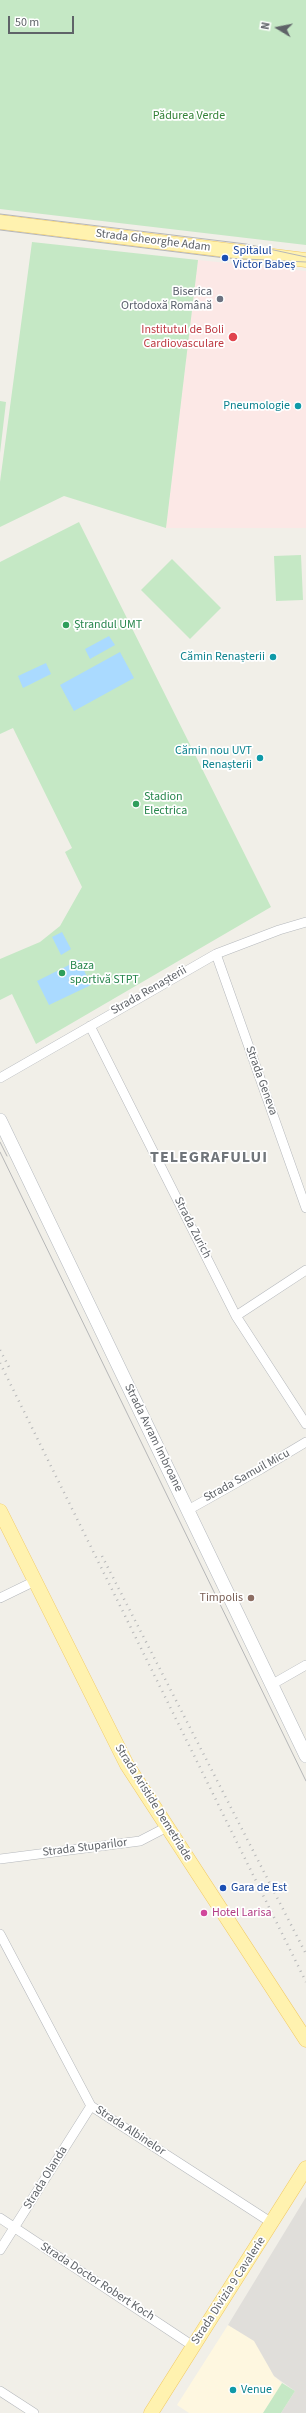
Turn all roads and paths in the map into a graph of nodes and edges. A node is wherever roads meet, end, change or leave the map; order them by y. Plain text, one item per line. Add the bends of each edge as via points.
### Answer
1 (0, 222) edge
2 (306, 260) edge
3 (306, 922) edge
4 (216, 954) junction
5 (90, 1026) junction
6 (0, 1078) edge
7 (0, 1120) edge
8 (306, 1208) edge
9 (306, 1270) edge
10 (236, 1316) junction
11 (306, 1424) edge
12 (306, 1442) edge
13 (0, 1510) edge
14 (188, 1510) junction
15 (35, 1581) junction
16 (0, 1598) edge
17 (306, 1665) edge
18 (271, 1684) junction
19 (306, 1756) edge
20 (167, 1827) junction
21 (0, 1859) edge
22 (0, 1934) edge
23 (306, 2040) edge
24 (91, 2106) junction
25 (306, 2168) edge
26 (0, 2218) edge
27 (272, 2223) junction
28 (14, 2228) junction
29 (0, 2250) edge
30 (193, 2346) junction
31 (0, 2391) edge
32 (34, 2413) edge
33 (151, 2413) edge

1 - 2 main road, Strada Gheorghe Adam
3 - 4 street, Strada Renașterii
4 - 5 street, Strada Renașterii
4 - 8 street, Strada Geneva
5 - 6 street, Strada Renașterii
5 - 10 street, Strada Zurich
7 - 14 street, Strada Avram Imbroane
9 - 10 street
10 - 11 street, Strada Zurich
12 - 14 street, Strada Samuil Micu
13 - 15 main road, Strada Aristide Demetriade
14 - 18 street, Strada Avram Imbroane
15 - 16 street
15 - 20 main road, Strada Aristide Demetriade via 127,1765
17 - 18 street
18 - 19 street, Strada Avram Imbroane
20 - 21 street, Strada Stuparilor via 140,1841
20 - 23 main road, Strada Aristide Demetriade
22 - 24 street, Strada Albinelor
24 - 27 street, Strada Albinelor
24 - 28 street, Strada Olanda
25 - 27 main road, Strada Divizia 9 Cavalerie
26 - 28 street, Strada Doctor Robert Koch
27 - 30 main road, Strada Divizia 9 Cavalerie
28 - 29 street, Strada Olanda
28 - 30 street, Strada Doctor Robert Koch
30 - 33 main road, Strada Divizia 9 Cavalerie
31 - 32 street

